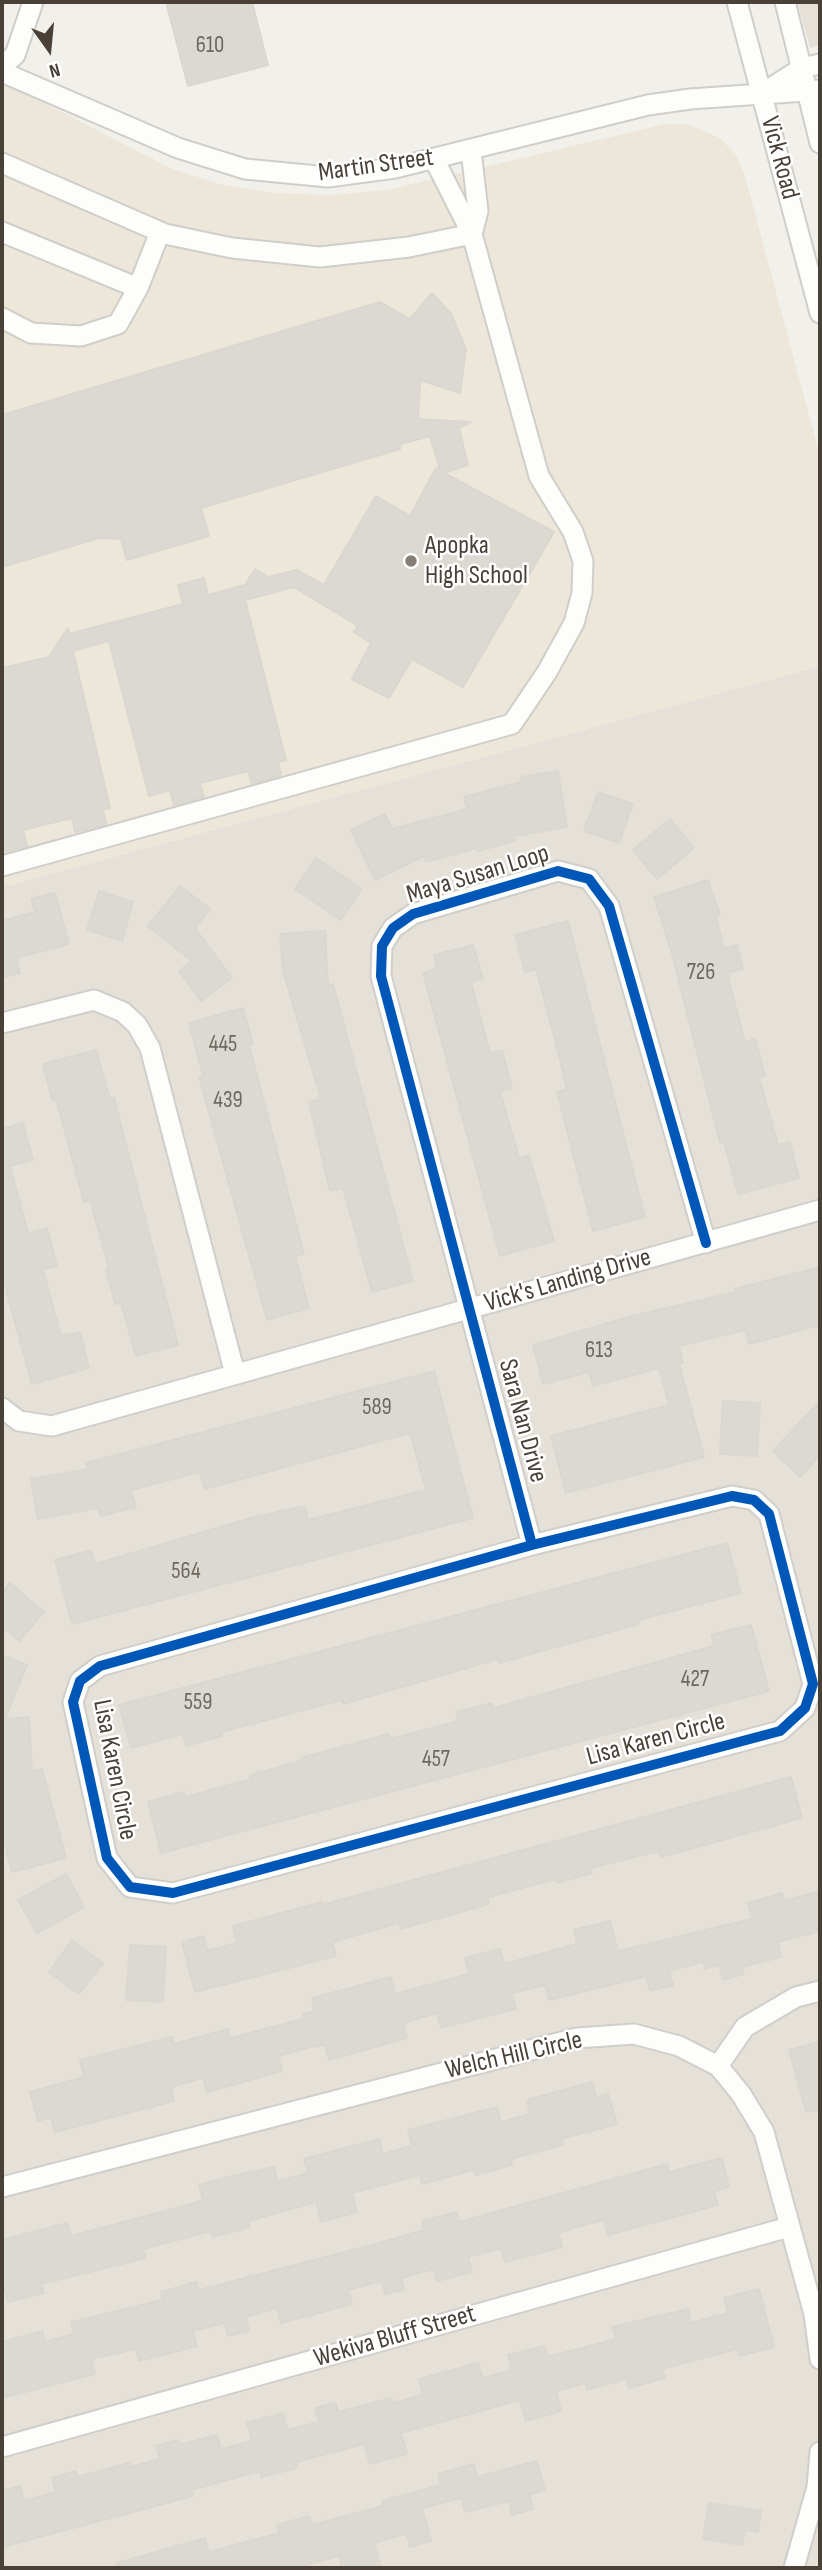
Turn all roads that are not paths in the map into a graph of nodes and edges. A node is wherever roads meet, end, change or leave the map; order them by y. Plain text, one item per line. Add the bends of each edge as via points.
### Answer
1 (33, 2) edge
2 (737, 2) edge
3 (785, 2) edge
4 (2, 66) edge
5 (811, 66) edge
6 (2, 72) edge
7 (814, 92) edge
8 (762, 94) junction
9 (820, 143) edge
10 (471, 150) junction
11 (434, 159) junction
12 (2, 163) edge
13 (2, 232) edge
14 (160, 232) junction
15 (472, 234) junction
16 (138, 288) junction
17 (820, 313) edge
18 (2, 318) edge
19 (2, 866) edge
20 (2, 1023) edge
21 (820, 1210) edge
22 (706, 1243) junction
23 (469, 1309) junction
24 (235, 1374) junction
25 (2, 1408) edge
26 (532, 1545) junction
27 (820, 1991) edge
28 (718, 2066) junction
29 (2, 2185) edge
30 (789, 2227) junction
31 (820, 2359) edge
32 (2, 2447) edge
33 (820, 2452) edge
34 (794, 2568) edge

1 - 4 street via 16,55
2 - 8 street, Vick Road
3 - 5 street, Vick Road
5 - 7 street, Vick Road
5 - 8 street, Martin Street
6 - 11 street, Martin Street via 160,141 245,169 328,177
7 - 8 street, Martin Street
7 - 9 street, Vick Road
8 - 10 street, Martin Street via 648,105
8 - 17 street, Vick Road
10 - 11 street, Martin Street
10 - 15 street via 478,211
11 - 15 street
12 - 14 street
13 - 16 street
14 - 15 street via 232,248 320,257
14 - 16 street
15 - 19 street via 539,476 573,532 583,561 582,593 574,623 512,724
16 - 18 street via 118,324 81,336 31,333
20 - 24 street via 94,1000 123,1012 137,1025 150,1048
21 - 22 street, Vick's Landing Drive
22 - 23 street, Vick's Landing Drive
22 - 23 street, Maya Susan Loop via 609,906 589,879 558,871 413,914 393,928 382,946 381,976
23 - 24 street, Vick's Landing Drive
23 - 26 street, Sara Nan Drive
24 - 25 street, Vick's Landing Drive via 52,1426 19,1421
26 - 26 street, Lisa Karen Circle via 732,1496 754,1500 769,1514 813,1684 805,1708 780,1731 187,1890 173,1893 130,1887 107,1858 73,1702 80,1681 100,1666
27 - 28 street via 796,1997 745,2027
28 - 29 street, Welch Hill Circle via 679,2046 634,2034 577,2038
28 - 30 street, Welch Hill Circle via 764,2133
30 - 31 street, Welch Hill Circle via 814,2314
30 - 32 street, Wekiva Bluff Street
33 - 34 street via 817,2487

